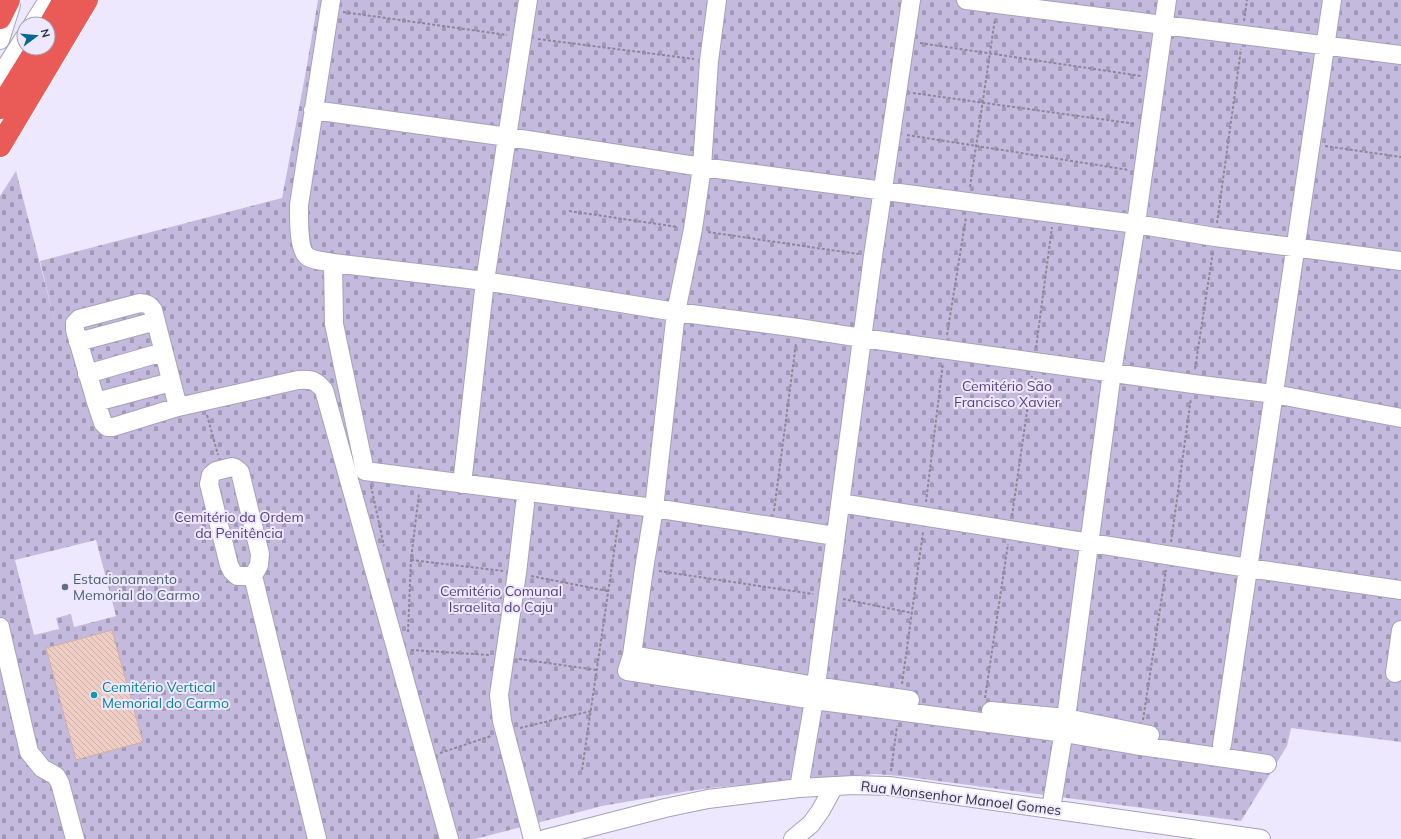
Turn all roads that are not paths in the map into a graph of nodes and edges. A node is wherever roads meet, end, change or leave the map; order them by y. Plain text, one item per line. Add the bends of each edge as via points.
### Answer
1 (9, 0) edge
2 (13, 0) edge
3 (48, 0) edge
4 (64, 0) edge
5 (87, 0) edge
6 (331, 0) edge
7 (528, 0) edge
8 (717, 0) edge
9 (911, 0) edge
10 (966, 0) edge
11 (1167, 0) edge
12 (1332, 0) edge
13 (38, 16) edge
14 (55, 16) edge
15 (0, 18) edge
16 (1163, 25) junction
17 (0, 40) edge
18 (1325, 45) junction
19 (16, 51) edge
20 (1401, 55) edge
21 (31, 56) edge
22 (0, 76) edge
23 (0, 108) edge
24 (313, 110) junction
25 (508, 137) junction
26 (0, 146) edge
27 (702, 167) junction
28 (883, 191) junction
29 (1136, 224) junction
30 (1295, 248) junction
31 (1401, 261) edge
32 (333, 263) junction
33 (485, 281) junction
34 (676, 312) junction
35 (862, 338) junction
36 (163, 352) junction
37 (1112, 372) junction
38 (87, 374) junction
39 (171, 382) junction
40 (1274, 394) junction
41 (96, 402) junction
42 (178, 407) junction
43 (1401, 418) edge
44 (462, 484) junction
45 (840, 503) junction
46 (525, 504) dead end
47 (654, 508) junction
48 (835, 536) junction
49 (1089, 542) junction
50 (1248, 568) junction
51 (254, 576) junction
52 (1401, 590) edge
53 (0, 627) edge
54 (1401, 630) edge
55 (1395, 673) dead end
56 (815, 693) junction
57 (900, 705) junction
58 (1065, 725) junction
59 (1222, 745) junction
60 (834, 786) junction
61 (799, 788) junction
62 (1051, 809) junction
63 (585, 834) edge
64 (75, 839) edge
65 (317, 839) edge
66 (449, 839) edge
67 (533, 839) edge
68 (546, 839) edge
69 (793, 839) edge
70 (1261, 839) edge

1 - 15 highway
2 - 17 street
3 - 13 street
4 - 14 highway
5 - 26 highway
6 - 24 street
7 - 25 street
8 - 27 street via 709,61
9 - 28 street
10 - 16 street
11 - 16 street
12 - 18 street
16 - 18 street
16 - 29 street
18 - 20 street
18 - 30 street
19 - 22 street
21 - 23 highway
24 - 25 street
24 - 32 street via 299,205 300,235 307,256
25 - 27 street
25 - 33 street
27 - 28 street
27 - 34 street via 693,229
28 - 29 street
28 - 35 street
29 - 30 street
29 - 37 street
30 - 31 street
30 - 40 street
32 - 33 street
32 - 44 street via 334,324 365,471
33 - 34 street
33 - 44 street
34 - 35 street
34 - 47 street
35 - 37 street
35 - 45 street
36 - 38 street
36 - 38 street via 153,310 145,303 79,319 75,323 75,330
36 - 39 street
37 - 40 street
37 - 49 street
38 - 41 street
39 - 41 street
39 - 42 street
40 - 43 street
40 - 50 street
41 - 42 street via 103,423 107,427
42 - 66 street via 298,380 310,379 324,390
44 - 47 street
45 - 48 street
45 - 49 street
46 - 67 street via 499,706
47 - 48 street
47 - 56 street via 632,655
48 - 56 street
49 - 50 street
49 - 58 street
50 - 52 street
50 - 59 street
51 - 51 street via 259,566 260,554 240,472 235,468 212,473 210,484 229,565 237,576
51 - 65 street
53 - 64 street via 29,752 42,768 56,776 60,782
54 - 55 street
56 - 57 street
56 - 61 street
57 - 58 street
57 - 58 street via 984,711
58 - 59 street
58 - 59 street via 1134,745 1267,758
58 - 62 street
60 - 61 street, Rua Monsenhor Manoel Gomes
60 - 62 street, Rua Monsenhor Manoel Gomes via 889,786
60 - 69 street via 815,819
61 - 63 street, Rua Monsenhor Manoel Gomes via 708,799
62 - 70 street, Rua Monsenhor Manoel Gomes
63 - 68 street, Rua Monsenhor Manoel Gomes

